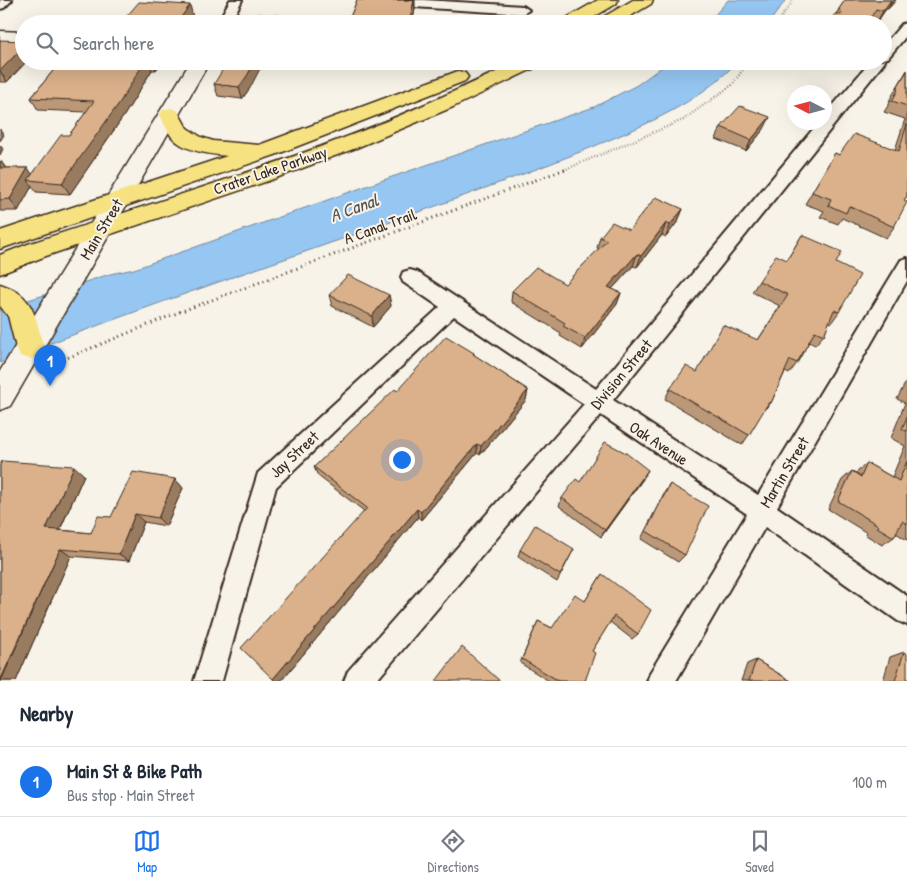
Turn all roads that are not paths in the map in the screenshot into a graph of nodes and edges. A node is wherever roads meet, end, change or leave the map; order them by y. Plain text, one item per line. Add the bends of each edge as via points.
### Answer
1 (6, 0) edge
2 (236, 0) edge
3 (366, 0) edge
4 (610, 0) edge
5 (645, 0) edge
6 (0, 5) edge
7 (465, 8) edge
8 (523, 10) dead end
9 (228, 15) edge
10 (584, 15) edge
11 (619, 15) edge
12 (907, 27) edge
13 (0, 36) edge
14 (15, 37) edge
15 (892, 41) edge
16 (892, 48) edge
17 (907, 49) edge
18 (196, 70) edge
19 (473, 70) edge
20 (516, 70) edge
21 (871, 70) edge
22 (170, 114) junction
23 (267, 150) junction
24 (118, 200) junction
25 (102, 228) junction
26 (0, 240) edge
27 (907, 264) edge
28 (0, 265) edge
29 (410, 277) dead end
30 (3, 294) edge
31 (453, 306) junction
32 (30, 348) junction
33 (8, 384) edge
34 (598, 403) junction
35 (761, 510) junction
36 (907, 612) edge
37 (208, 681) edge
38 (358, 681) edge
39 (661, 681) edge

1 - 6 street
2 - 9 street
3 - 7 street
4 - 10 main road
5 - 11 main road
7 - 8 street
12 - 15 street
13 - 14 street
16 - 17 street
18 - 22 street, Main Street
19 - 23 main road, Crater Lake Parkway
20 - 25 main road, Crater Lake Parkway via 391,126
21 - 34 street, Division Street
22 - 23 main road via 180,133 200,145 228,150
22 - 24 street, Main Street
23 - 24 main road, Crater Lake Parkway
24 - 25 street, Main Street
24 - 26 main road, Crater Lake Parkway
25 - 28 main road, Crater Lake Parkway
25 - 32 street, Main Street
27 - 35 street, Martin Street
29 - 31 street, Oak Avenue
30 - 32 main road via 20,312
31 - 34 street, Oak Avenue
31 - 37 street, Jay Street via 266,481
32 - 33 street, Main Street
34 - 35 street, Oak Avenue
34 - 38 street, Division Street
35 - 36 street, Oak Avenue
35 - 39 street, Martin Street

